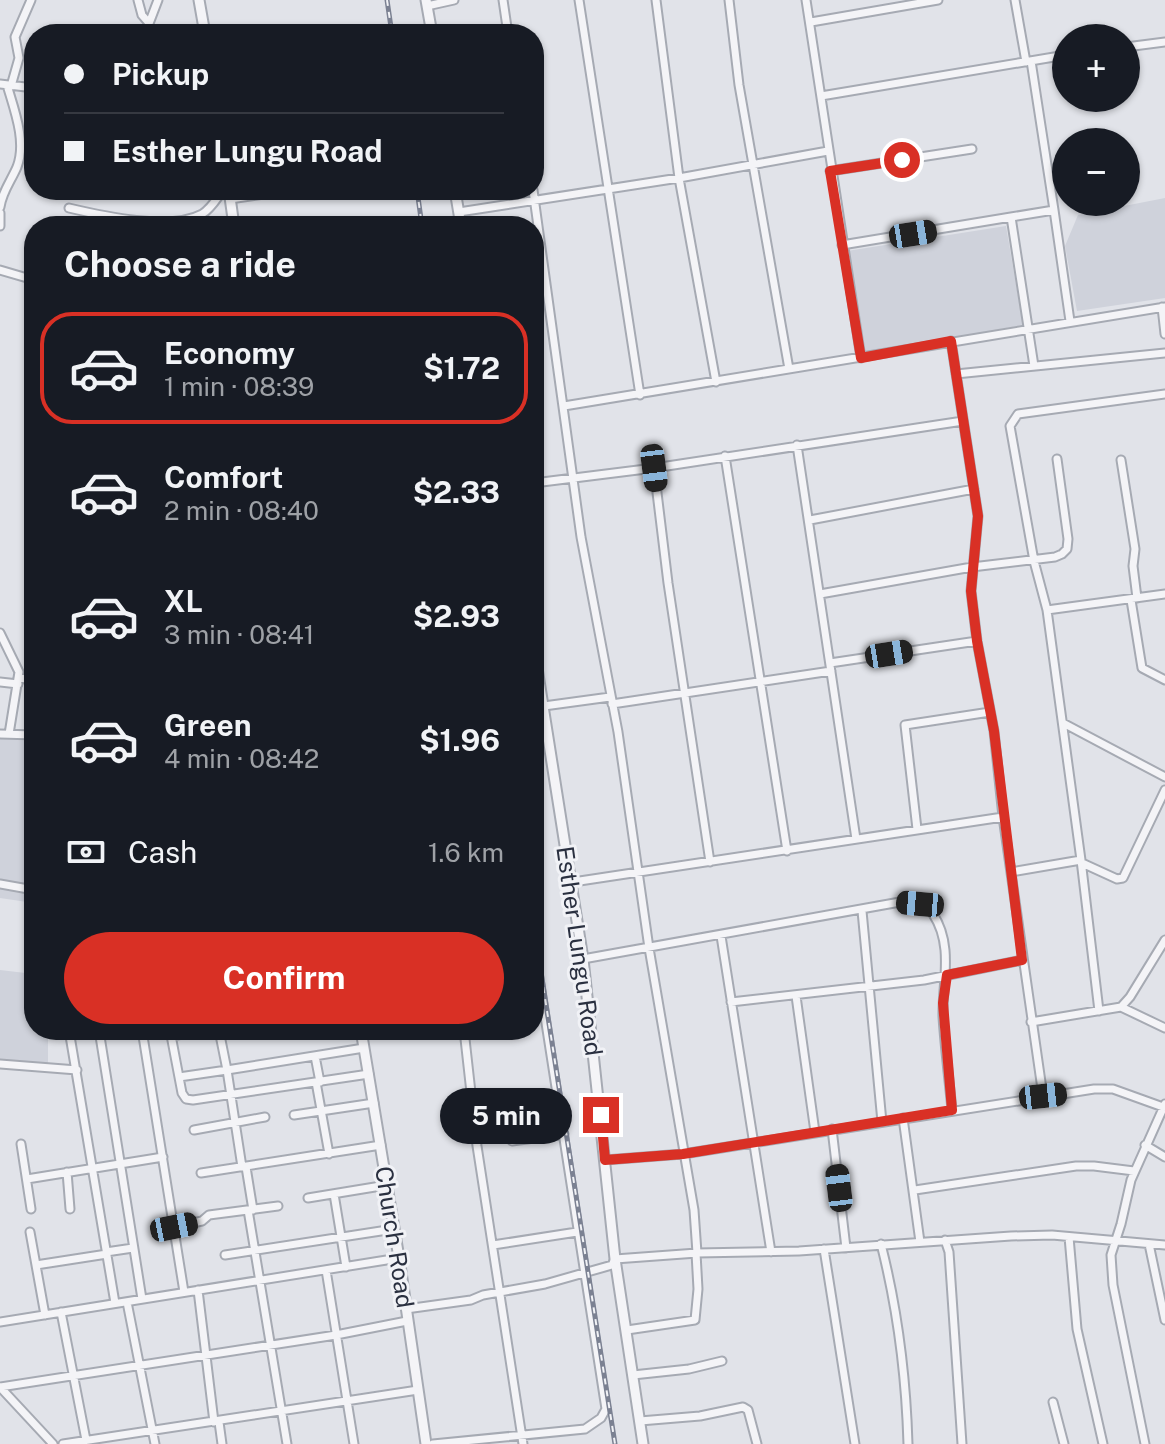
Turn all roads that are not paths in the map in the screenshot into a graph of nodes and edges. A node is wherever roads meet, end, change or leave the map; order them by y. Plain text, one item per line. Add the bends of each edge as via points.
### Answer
1 (31, 0) edge
2 (138, 0) edge
3 (158, 0) edge
4 (199, 0) edge
5 (454, 0) edge
6 (503, 0) edge
7 (579, 0) edge
8 (656, 0) edge
9 (729, 0) edge
10 (806, 0) edge
11 (938, 0) edge
12 (1015, 0) edge
13 (427, 3) edge
14 (148, 22) joint
15 (811, 22) junction
16 (203, 24) edge
17 (430, 24) edge
18 (507, 24) edge
19 (1165, 42) edge
20 (1140, 45) edge
21 (1052, 57) edge
22 (1028, 61) junction
23 (6, 85) edge
24 (821, 96) junction
25 (972, 149) dead end
26 (828, 151) junction
27 (754, 165) junction
28 (830, 171) junction
29 (679, 178) junction
30 (607, 187) junction
31 (544, 193) edge
32 (1052, 199) edge
33 (219, 200) edge
34 (457, 200) edge
35 (509, 200) edge
36 (69, 208) dead end
37 (0, 210) edge
38 (1052, 210) edge
39 (459, 212) junction
40 (102, 216) edge
41 (199, 216) edge
42 (460, 216) edge
43 (1055, 216) edge
44 (1011, 217) junction
45 (0, 226) edge
46 (842, 245) junction
47 (544, 265) edge
48 (0, 270) edge
49 (24, 277) edge
50 (1163, 307) edge
51 (1070, 321) junction
52 (1026, 328) junction
53 (1165, 334) edge
54 (951, 341) junction
55 (1165, 353) edge
56 (861, 358) junction
57 (1034, 366) junction
58 (789, 369) junction
59 (956, 374) junction
60 (716, 382) junction
61 (1165, 394) edge
62 (640, 395) junction
63 (564, 406) junction
64 (963, 421) junction
65 (797, 445) junction
66 (725, 456) junction
67 (1057, 459) dead end
68 (1121, 460) dead end
69 (654, 468) junction
70 (574, 476) junction
71 (544, 481) edge
72 (974, 489) junction
73 (810, 520) junction
74 (1034, 561) junction
75 (972, 567) junction
76 (820, 594) junction
77 (1165, 594) edge
78 (1134, 599) junction
79 (1047, 610) junction
80 (0, 633) edge
81 (977, 641) junction
82 (830, 667) junction
83 (1165, 680) edge
84 (19, 681) junction
85 (24, 681) edge
86 (0, 682) edge
87 (762, 682) junction
88 (685, 694) junction
89 (611, 701) junction
90 (544, 706) joint
91 (990, 712) junction
92 (1063, 723) junction
93 (4, 734) edge
94 (24, 735) edge
95 (1165, 777) edge
96 (1165, 790) edge
97 (1003, 817) junction
98 (917, 829) junction
99 (856, 839) junction
100 (787, 851) junction
101 (1082, 861) junction
102 (710, 862) junction
103 (1011, 872) junction
104 (637, 873) junction
105 (573, 882) junction
106 (0, 884) edge
107 (24, 888) edge
108 (862, 911) junction
109 (721, 936) junction
110 (1165, 940) edge
111 (649, 948) junction
112 (583, 959) junction
113 (1022, 960) junction
114 (947, 975) junction
115 (869, 987) junction
116 (796, 996) junction
117 (731, 1002) junction
118 (1121, 1007) junction
119 (1099, 1011) junction
120 (544, 1014) edge
121 (1031, 1022) junction
122 (546, 1028) joint
123 (1165, 1028) edge
124 (71, 1040) edge
125 (101, 1040) edge
126 (144, 1040) edge
127 (172, 1040) edge
128 (221, 1040) edge
129 (363, 1040) edge
130 (465, 1040) edge
131 (364, 1048) junction
132 (315, 1056) junction
133 (0, 1064) edge
134 (77, 1070) junction
135 (227, 1070) junction
136 (369, 1074) junction
137 (179, 1077) junction
138 (318, 1082) junction
139 (231, 1096) junction
140 (1043, 1096) junction
141 (374, 1103) junction
142 (1164, 1105) edge
143 (952, 1110) junction
144 (321, 1111) junction
145 (294, 1115) dead end
146 (265, 1117) dead end
147 (903, 1118) junction
148 (882, 1122) junction
149 (235, 1123) junction
150 (832, 1129) junction
151 (194, 1130) dead end
152 (815, 1132) junction
153 (564, 1134) junction
154 (512, 1141) dead end
155 (755, 1143) junction
156 (21, 1144) dead end
157 (381, 1145) junction
158 (1145, 1145) junction
159 (329, 1154) junction
160 (683, 1154) junction
161 (163, 1157) junction
162 (1165, 1157) edge
163 (605, 1160) junction
164 (120, 1163) junction
165 (244, 1167) junction
166 (93, 1168) junction
167 (1134, 1171) junction
168 (67, 1172) junction
169 (201, 1173) dead end
170 (27, 1179) junction
171 (387, 1185) junction
172 (915, 1190) junction
173 (334, 1194) junction
174 (308, 1198) dead end
175 (278, 1206) dead end
176 (31, 1209) dead end
177 (70, 1209) dead end
178 (250, 1210) junction
179 (174, 1227) junction
180 (394, 1229) junction
181 (30, 1232) dead end
182 (577, 1232) junction
183 (341, 1237) junction
184 (1069, 1237) junction
185 (945, 1240) junction
186 (1115, 1241) junction
187 (920, 1242) junction
188 (881, 1244) junction
189 (1149, 1244) junction
190 (493, 1245) junction
191 (1165, 1245) edge
192 (133, 1248) junction
193 (846, 1248) junction
194 (824, 1249) junction
195 (254, 1251) junction
196 (771, 1252) junction
197 (107, 1253) junction
198 (696, 1253) junction
199 (225, 1255) dead end
200 (399, 1258) junction
201 (615, 1259) junction
202 (36, 1265) junction
203 (346, 1267) junction
204 (326, 1270) junction
205 (584, 1272) junction
206 (1165, 1274) edge
207 (1154, 1276) junction
208 (259, 1281) junction
209 (198, 1290) junction
210 (184, 1292) junction
211 (499, 1292) junction
212 (142, 1299) junction
213 (127, 1302) junction
214 (115, 1303) junction
215 (406, 1309) junction
216 (61, 1312) junction
217 (45, 1315) junction
218 (1165, 1319) edge
219 (407, 1321) junction
220 (0, 1322) edge
221 (627, 1330) junction
222 (336, 1335) junction
223 (270, 1346) junction
224 (205, 1354) junction
225 (722, 1361) dead end
226 (141, 1366) junction
227 (74, 1375) junction
228 (633, 1375) junction
229 (418, 1390) junction
230 (346, 1402) junction
231 (1053, 1402) dead end
232 (282, 1411) junction
233 (640, 1421) junction
234 (216, 1422) junction
235 (152, 1431) junction
236 (86, 1440) junction
237 (523, 1440) edge
238 (53, 1444) edge
239 (63, 1444) edge
240 (155, 1444) edge
241 (222, 1444) edge
242 (287, 1444) edge
243 (354, 1444) edge
244 (426, 1444) edge
245 (433, 1444) edge
246 (643, 1444) edge
247 (757, 1444) edge
248 (855, 1444) edge
249 (908, 1444) edge
250 (962, 1444) edge
251 (1064, 1444) edge
252 (1103, 1444) edge
253 (1145, 1444) edge

1 - 23 street via 17,31 19,58
2 - 14 street
3 - 14 street
4 - 16 street
5 - 13 street
6 - 18 street
7 - 30 street
8 - 29 street
9 - 27 street
10 - 15 street
11 - 15 street
12 - 22 street
13 - 17 street
15 - 24 street
19 - 20 street
21 - 22 street
22 - 24 street
22 - 32 street
23 - 37 street via 17,121 19,158
24 - 26 street
25 - 28 street
26 - 27 street
26 - 28 street
27 - 29 street
27 - 58 street
28 - 46 street
29 - 30 street
29 - 60 street
30 - 31 street
30 - 62 street
33 - 41 street
34 - 39 street
35 - 39 street
36 - 40 street
37 - 45 street
38 - 44 street
39 - 42 street
43 - 51 street
44 - 46 street
44 - 52 street
46 - 56 street
47 - 63 street
48 - 49 street
50 - 51 street
50 - 53 street
51 - 52 street
52 - 54 street
52 - 57 street
54 - 56 street
54 - 59 street
55 - 57 street
56 - 58 street
57 - 59 street
58 - 60 street
59 - 64 street
60 - 62 street
61 - 74 street via 1030,411 1014,418 1010,436
62 - 63 street
63 - 70 street
64 - 65 street
64 - 72 street
65 - 66 street
65 - 73 street
66 - 69 street
66 - 87 street
67 - 74 street via 1067,549
68 - 78 street via 1135,549
69 - 70 street
69 - 88 street
70 - 71 street
70 - 89 street
72 - 73 street
72 - 75 street via 978,516
73 - 76 street
74 - 75 street
74 - 79 street
75 - 76 street
75 - 81 street
76 - 82 street
77 - 78 street
78 - 79 street
78 - 83 street via 1142,668
79 - 92 street
80 - 84 street
81 - 82 street
81 - 91 street
82 - 87 street
82 - 99 street
84 - 85 street
84 - 86 street
84 - 93 street
87 - 88 street
87 - 100 street
88 - 89 street
88 - 102 street
89 - 90 street
89 - 104 street
90 - 105 street, Esther Lungu Road
91 - 97 street
91 - 98 street via 905,725
92 - 95 street
92 - 101 street
93 - 94 street
96 - 101 street via 1123,878
97 - 98 street
97 - 103 street
98 - 99 street
99 - 100 street
100 - 102 street
101 - 103 street
101 - 119 street
102 - 104 street
103 - 113 street
104 - 105 street
104 - 111 street
105 - 112 street, Esther Lungu Road
106 - 107 street
108 - 109 street
108 - 114 street via 900,902 928,908 940,928
108 - 115 street
109 - 111 street
109 - 117 street
110 - 118 street
111 - 112 street
111 - 160 street
112 - 163 street, Esther Lungu Road
113 - 114 street
113 - 121 street
114 - 115 street
114 - 143 street via 943,1003
115 - 116 street
115 - 148 street
116 - 117 street
116 - 152 street
117 - 155 street
118 - 119 street
118 - 123 street
119 - 121 street
120 - 122 street
121 - 140 street
122 - 153 street
124 - 134 street
125 - 164 street
126 - 161 street
127 - 137 street
128 - 135 street
129 - 131 street, Church Road
130 - 190 street
131 - 132 street
131 - 136 street, Church Road
132 - 135 street
132 - 138 street
133 - 134 street
134 - 166 street
135 - 137 street
135 - 139 street
136 - 138 street
136 - 141 street, Church Road
137 - 139 street via 186,1099
138 - 139 street
138 - 144 street
139 - 149 street
140 - 142 street via 1113,1089
140 - 143 street
141 - 144 street
141 - 157 street, Church Road
142 - 158 street
143 - 147 street
144 - 145 street
144 - 159 street
146 - 149 street
147 - 148 street
147 - 172 street
148 - 150 street
149 - 151 street
149 - 165 street
150 - 152 street
150 - 193 street
152 - 155 street
153 - 154 street
153 - 182 street
155 - 160 street
155 - 196 street
156 - 170 street
157 - 159 street
157 - 171 street, Church Road
158 - 162 street
158 - 167 street
159 - 165 street
160 - 163 street
160 - 198 street
161 - 164 street
161 - 179 street
163 - 201 street, Esther Lungu Road
164 - 166 street
164 - 192 street
165 - 169 street
165 - 178 street
166 - 168 street
166 - 197 street
167 - 172 street via 1076,1166
167 - 186 street
168 - 170 street
168 - 177 street
170 - 176 street
171 - 173 street
171 - 180 street, Church Road
172 - 187 street
173 - 174 street
173 - 183 street
175 - 178 street
178 - 179 street via 209,1215
178 - 195 street
179 - 210 street
180 - 183 street
180 - 200 street, Church Road
181 - 202 street
182 - 190 street
182 - 205 street
183 - 195 street
183 - 203 street
184 - 185 street
184 - 186 street
184 - 252 street via 1077,1329
185 - 187 street
185 - 250 street
186 - 189 street
186 - 253 street via 1113,1285
187 - 188 street
188 - 193 street
188 - 249 street via 901,1342
189 - 191 street
189 - 207 street
190 - 211 street
192 - 197 street
192 - 212 street
193 - 194 street
194 - 196 street
194 - 248 street
195 - 199 street
195 - 208 street
196 - 198 street
197 - 202 street
197 - 214 street
198 - 201 street
198 - 221 street via 695,1320
200 - 203 street
200 - 215 street, Church Road
201 - 205 street via 612,1265
201 - 221 street, Esther Lungu Road
202 - 217 street
203 - 204 street
204 - 208 street
204 - 222 street
205 - 211 street
205 - 237 street via 606,1409 585,1429
206 - 207 street
207 - 218 street
208 - 209 street
208 - 223 street
209 - 210 street
209 - 224 street
210 - 212 street
211 - 215 street
211 - 237 street
212 - 213 street
213 - 214 street
213 - 226 street
214 - 216 street
215 - 219 street, Church Road
216 - 217 street
216 - 227 street
217 - 220 street
219 - 222 street
219 - 229 street, Church Road
221 - 228 street, Esther Lungu Road
222 - 223 street
222 - 230 street
223 - 224 street
223 - 232 street
224 - 226 street
224 - 234 street
225 - 228 street
226 - 227 street
226 - 235 street
227 - 236 street
227 - 238 street via 0,1387
228 - 233 street, Esther Lungu Road
229 - 230 street
229 - 244 street, Church Road
230 - 232 street
230 - 243 street
231 - 251 street
232 - 234 street
232 - 242 street
233 - 246 street, Esther Lungu Road
233 - 247 street via 743,1407
234 - 235 street
234 - 241 street
235 - 236 street
235 - 240 street
236 - 239 street
237 - 245 street

